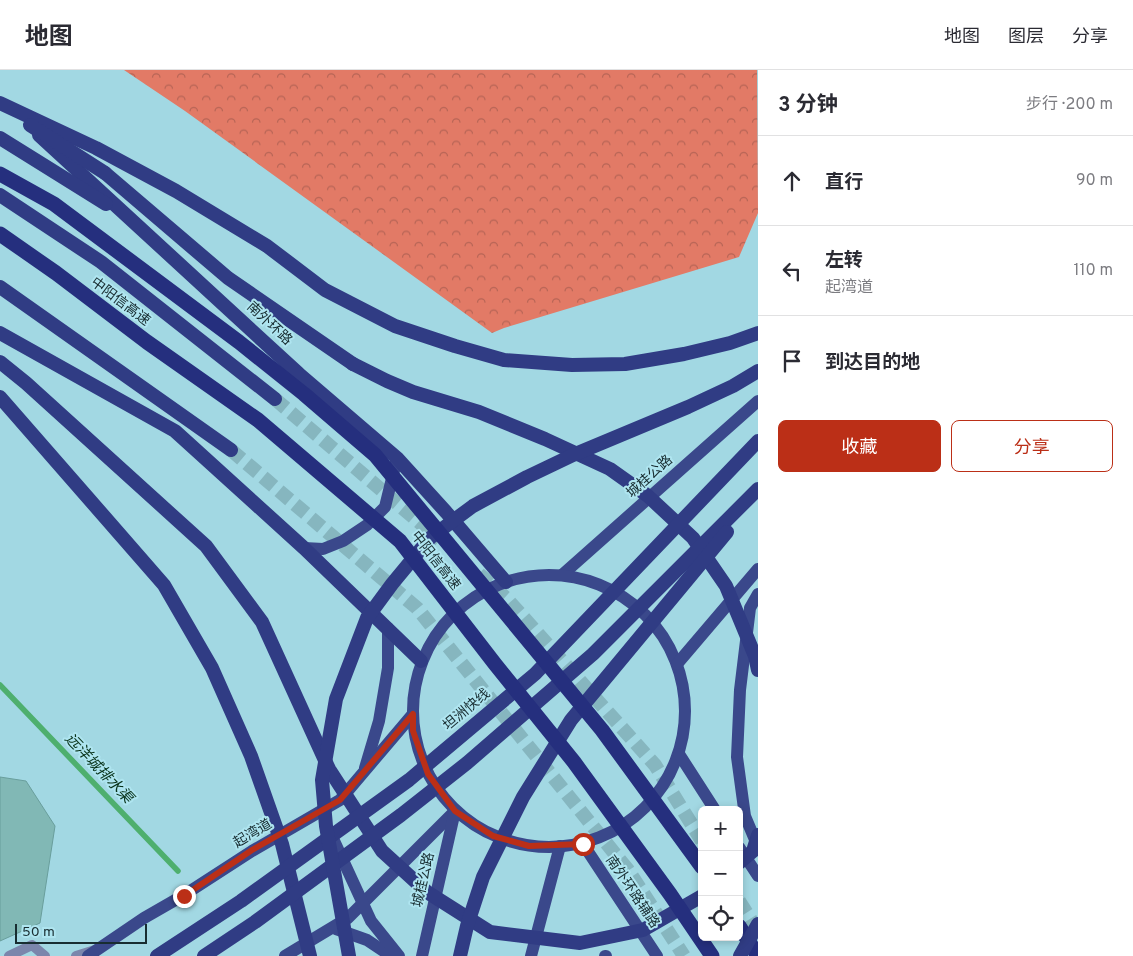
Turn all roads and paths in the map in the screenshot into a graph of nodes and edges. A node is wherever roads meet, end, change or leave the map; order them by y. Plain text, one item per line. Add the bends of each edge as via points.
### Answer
1 (0, 103) edge
2 (0, 138) edge
3 (0, 174) edge
4 (0, 195) edge
5 (136, 223) junction
6 (0, 234) edge
7 (0, 287) edge
8 (0, 333) edge
9 (758, 333) edge
10 (0, 362) edge
11 (758, 371) edge
12 (0, 397) edge
13 (275, 399) tunnel mouth
14 (758, 401) edge
15 (758, 441) edge
16 (231, 450) tunnel mouth
17 (396, 458) junction
18 (758, 489) edge
19 (758, 494) edge
20 (304, 548) junction
21 (758, 569) edge
22 (562, 575) junction
23 (506, 582) junction
24 (758, 594) edge
25 (388, 628) junction
26 (421, 660) junction
27 (676, 664) junction
28 (758, 670) edge
29 (413, 714) junction
30 (679, 754) junction
31 (363, 774) junction
32 (712, 806) edge
33 (455, 811) junction
34 (326, 826) junction
35 (758, 835) edge
36 (583, 844) junction
37 (560, 846) junction
38 (758, 847) edge
39 (742, 851) edge
40 (743, 860) edge
41 (698, 862) edge
42 (758, 876) edge
43 (698, 898) edge
44 (758, 924) edge
45 (332, 927) junction
46 (743, 932) edge
47 (93, 953) edge
48 (9, 956) edge
49 (45, 956) edge
50 (76, 956) edge
51 (156, 956) edge
52 (204, 956) edge
53 (285, 956) edge
54 (310, 956) edge
55 (349, 956) edge
56 (391, 956) edge
57 (399, 956) edge
58 (422, 956) edge
59 (460, 956) edge
60 (531, 956) edge
61 (657, 956) edge
62 (712, 956) edge
63 (740, 956) edge
64 (758, 956) edge

1 - 5 highway, 南外环路
1 - 9 highway, bridge via 96,148 176,191 267,246 325,290 395,326 455,346 504,360 572,365 625,364 684,354
1 - 28 highway, bridge via 105,173 228,278 353,364 413,392 479,412 545,439 610,469 648,496 693,538 726,586
2 - 5 highway
3 - 41 highway, 中阳信高速, bridge via 54,204 239,342 375,454 602,730
4 - 13 highway via 102,262
5 - 17 highway, 南外环路 via 299,374
6 - 62 highway, 中阳信高速, bridge via 258,420 400,541 574,762
7 - 16 highway
8 - 20 highway via 175,431
10 - 43 highway, bridge via 206,546 262,622 329,769 382,851 427,892 490,932 580,943 643,930
11 - 34 highway, bridge via 688,407 573,454 527,477 473,506 430,538 367,618 336,699 322,780
12 - 54 highway, bridge via 164,585 212,668 251,756 282,844
14 - 22 main road, 城桂公路
15 - 51 highway, 坦洲快线, bridge via 535,674 409,780 240,901
17 - 20 main road via 385,507 367,525 343,541 323,549
17 - 23 highway, 南外环路
18 - 52 highway, bridge via 593,654 467,763 401,815
19 - 59 highway, bridge via 571,720 523,797 483,877
20 - 25 highway
21 - 27 main road
22 - 23 main road via 527,576
22 - 27 main road via 597,583 628,600 660,629
23 - 26 main road via 463,604 438,630
24 - 38 main road via 750,608 745,644 737,757 744,816
25 - 26 highway
25 - 31 main road via 388,668 379,721
26 - 29 main road via 413,695
27 - 30 main road via 685,709
29 - 31 main road, 起湾道
29 - 33 main road via 413,731 428,774
30 - 32 main road
30 - 36 main road via 658,794 624,826
31 - 47 main road, 起湾道 via 340,800 252,850
33 - 37 main road via 493,836 529,846
33 - 45 main road via 348,918
33 - 58 main road, 城桂公路
34 - 55 highway, bridge
34 - 57 main road, bridge via 371,921
35 - 40 highway, bridge via 753,851
36 - 37 main road
36 - 61 main road, 南外环路辅路
37 - 60 main road
39 - 42 main road
44 - 63 highway, bridge
45 - 53 main road
45 - 56 main road via 366,940
46 - 64 highway
47 - 50 street
48 - 49 street via 32,945

